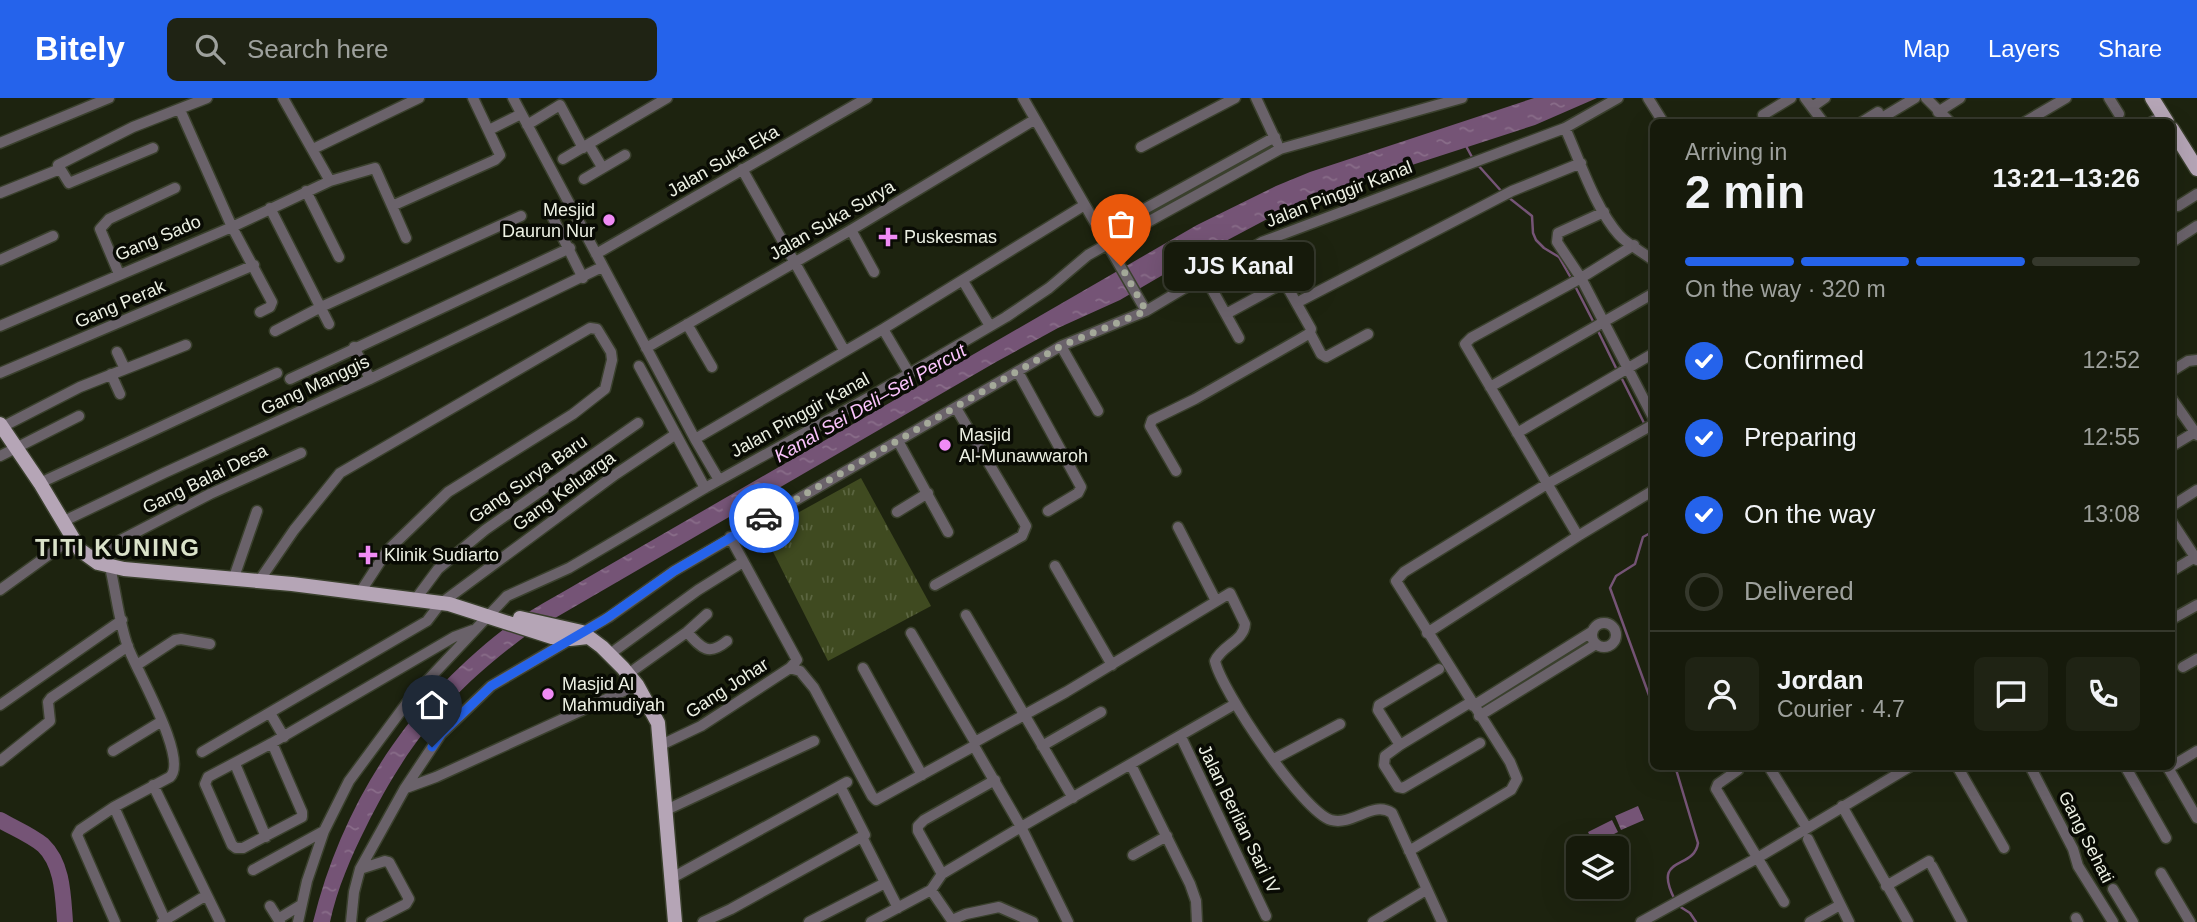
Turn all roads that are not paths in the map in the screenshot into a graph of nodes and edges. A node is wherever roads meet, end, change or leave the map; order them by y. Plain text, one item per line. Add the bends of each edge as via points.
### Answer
1 (108, 98) edge
2 (207, 98) edge
3 (283, 98) edge
4 (419, 98) edge
5 (473, 98) edge
6 (513, 98) edge
7 (667, 98) edge
8 (867, 98) edge
9 (1023, 98) edge
10 (1256, 98) edge
11 (1462, 98) edge
12 (1618, 98) edge
13 (1648, 98) edge
14 (1791, 98) edge
15 (1825, 98) edge
16 (1901, 98) edge
17 (1915, 98) edge
18 (1926, 98) edge
19 (1960, 98) edge
20 (2066, 98) edge
21 (2109, 98) edge
22 (2152, 98) edge
23 (1233, 99) edge
24 (1809, 102) edge
25 (180, 110) junction
26 (1938, 112) junction
27 (2119, 114) dead end
28 (1763, 115) dead end
29 (524, 119) junction
30 (1661, 119) edge
31 (1821, 119) edge
32 (1867, 119) edge
33 (1879, 119) edge
34 (1946, 119) edge
35 (2030, 119) edge
36 (2161, 119) edge
37 (1034, 120) junction
38 (1565, 128) junction
39 (489, 130) junction
40 (1275, 137) junction
41 (0, 143) edge
42 (586, 146) junction
43 (1141, 147) dead end
44 (153, 148) dead end
45 (2184, 148) edge
46 (313, 149) junction
47 (1280, 149) junction
48 (625, 155) dead end
49 (563, 159) dead end
50 (1581, 163) junction
51 (602, 167) junction
52 (60, 169) junction
53 (742, 169) junction
54 (2197, 169) edge
55 (584, 178) dead end
56 (330, 181) junction
57 (175, 188) dead end
58 (306, 191) junction
59 (0, 193) edge
60 (2197, 194) edge
61 (392, 206) junction
62 (1083, 206) junction
63 (2178, 206) dead end
64 (270, 208) junction
65 (550, 212) dead end
66 (1604, 212) junction
67 (521, 216) dead end
68 (2197, 226) edge
69 (232, 227) junction
70 (850, 230) junction
71 (1101, 233) junction
72 (53, 236) dead end
73 (406, 237) dead end
74 (2175, 240) edge
75 (1262, 242) junction
76 (1634, 245) junction
77 (1109, 246) junction
78 (570, 248) junction
79 (596, 254) junction
80 (339, 257) dead end
81 (1650, 258) edge
82 (0, 260) edge
83 (796, 261) junction
84 (254, 265) junction
85 (602, 267) junction
86 (874, 272) dead end
87 (119, 274) junction
88 (1204, 275) junction
89 (583, 278) junction
90 (1579, 279) junction
91 (963, 281) junction
92 (1285, 282) junction
93 (1650, 295) edge
94 (1303, 300) dead end
95 (321, 307) junction
96 (1144, 307) junction
97 (260, 312) dead end
98 (1226, 314) junction
99 (329, 324) dead end
100 (687, 324) junction
101 (1598, 325) junction
102 (0, 326) edge
103 (990, 326) junction
104 (883, 329) junction
105 (275, 331) dead end
106 (1310, 333) junction
107 (1368, 334) dead end
108 (1239, 338) dead end
109 (186, 345) dead end
110 (1061, 346) junction
111 (354, 347) junction
112 (646, 348) junction
113 (844, 350) junction
114 (117, 352) dead end
115 (1650, 355) edge
116 (2197, 360) edge
117 (639, 366) dead end
118 (712, 367) dead end
119 (125, 369) junction
120 (2175, 369) edge
121 (1018, 372) junction
122 (1621, 372) junction
123 (0, 373) edge
124 (277, 373) dead end
125 (908, 373) junction
126 (110, 374) junction
127 (290, 379) dead end
128 (370, 379) junction
129 (1490, 387) junction
130 (120, 394) dead end
131 (2175, 403) edge
132 (956, 408) junction
133 (1098, 411) dead end
134 (79, 416) dead end
135 (1650, 417) edge
136 (638, 424) dead end
137 (1650, 424) edge
138 (1, 426) edge
139 (1517, 433) junction
140 (676, 434) junction
141 (2196, 434) edge
142 (695, 439) junction
143 (898, 441) junction
144 (2175, 444) edge
145 (16, 447) junction
146 (300, 453) dead end
147 (0, 456) edge
148 (1176, 471) dead end
149 (719, 480) junction
150 (40, 483) junction
151 (1547, 484) junction
152 (705, 488) junction
153 (2197, 490) edge
154 (1650, 492) edge
155 (928, 493) junction
156 (2175, 504) edge
157 (257, 511) dead end
158 (1048, 511) dead end
159 (897, 512) dead end
160 (62, 522) junction
161 (2175, 526) edge
162 (1178, 527) dead end
163 (948, 532) dead end
164 (730, 537) junction
165 (1578, 537) junction
166 (72, 538) junction
167 (88, 557) junction
168 (2196, 558) edge
169 (743, 562) junction
170 (1055, 566) dead end
171 (110, 567) junction
172 (2175, 569) edge
173 (233, 580) junction
174 (259, 581) junction
175 (935, 585) dead end
176 (0, 590) edge
177 (361, 591) junction
178 (415, 600) junction
179 (1216, 601) junction
180 (440, 604) junction
181 (2197, 605) edge
182 (492, 614) junction
183 (707, 614) dead end
184 (966, 615) dead end
185 (2175, 617) edge
186 (122, 620) junction
187 (478, 628) junction
188 (1593, 631) junction
189 (687, 632) junction
190 (911, 633) dead end
191 (1427, 633) junction
192 (580, 636) junction
193 (727, 640) dead end
194 (210, 644) dead end
195 (1596, 644) junction
196 (128, 646) junction
197 (610, 654) junction
198 (2197, 659) edge
199 (137, 665) junction
200 (1112, 665) junction
201 (2183, 667) dead end
202 (790, 668) junction
203 (863, 668) dead end
204 (1439, 669) dead end
205 (632, 680) junction
206 (1236, 704) junction
207 (0, 705) edge
208 (1474, 708) junction
209 (1101, 712) dead end
210 (270, 713) junction
211 (1023, 715) junction
212 (162, 721) junction
213 (1340, 724) dead end
214 (284, 737) junction
215 (1181, 737) junction
216 (814, 741) dead end
217 (272, 743) junction
218 (1480, 743) dead end
219 (975, 744) junction
220 (661, 745) junction
221 (1042, 746) junction
222 (1400, 746) junction
223 (113, 751) dead end
224 (2197, 751) edge
225 (202, 752) dead end
226 (1274, 759) junction
227 (0, 761) edge
228 (235, 764) junction
229 (2175, 764) edge
230 (1131, 765) junction
231 (1771, 770) dead end
232 (1904, 770) edge
233 (1959, 770) edge
234 (2032, 770) edge
235 (2127, 770) edge
236 (2171, 770) edge
237 (1738, 771) dead end
238 (922, 775) junction
239 (995, 780) junction
240 (153, 785) junction
241 (405, 788) junction
242 (1073, 798) junction
243 (876, 800) junction
244 (1842, 806) junction
245 (114, 807) junction
246 (664, 811) junction
247 (855, 813) junction
248 (2197, 818) edge
249 (1021, 827) junction
250 (324, 831) junction
251 (1808, 834) junction
252 (1167, 836) junction
253 (266, 837) junction
254 (862, 837) junction
255 (2166, 838) dead end
256 (2004, 848) dead end
257 (1409, 851) junction
258 (1133, 855) dead end
259 (1759, 857) junction
260 (360, 869) junction
261 (253, 870) dead end
262 (2161, 873) dead end
263 (942, 874) junction
264 (670, 879) junction
265 (885, 883) junction
266 (1886, 886) junction
267 (2113, 889) dead end
268 (931, 890) junction
269 (1426, 890) junction
270 (205, 896) junction
271 (1784, 902) dead end
272 (301, 905) junction
273 (1840, 905) junction
274 (270, 906) dead end
275 (898, 908) junction
276 (1266, 916) dead end
277 (1197, 918) edge
278 (165, 921) edge
279 (279, 921) edge
280 (953, 921) edge
281 (1440, 921) edge
282 (115, 922) edge
283 (220, 922) edge
284 (298, 922) edge
285 (351, 922) edge
286 (371, 922) edge
287 (675, 922) edge
288 (703, 922) edge
289 (810, 922) edge
290 (871, 922) edge
291 (1033, 922) edge
292 (1068, 922) edge
293 (1184, 922) edge
294 (1373, 922) edge
295 (1642, 922) edge
296 (1810, 922) edge
297 (1849, 922) edge
298 (1908, 922) edge
299 (1962, 922) edge
300 (2113, 922) edge
301 (2133, 922) edge
302 (2190, 922) edge

1 - 41 street
2 - 25 street
3 - 46 street
4 - 46 street
5 - 39 street
6 - 29 street
7 - 42 street
8 - 53 street, Jalan Suka Eka
9 - 37 street
10 - 40 street
11 - 47 street, Jalan Pinggir Kanal
12 - 38 street, Jalan Pinggir Kanal
13 - 30 street
14 - 28 street
15 - 24 street
16 - 32 street
17 - 33 street
18 - 26 street
19 - 26 street
20 - 35 street
21 - 27 street
22 - 36 main road
23 - 43 street
24 - 31 street
25 - 52 street via 61,162
25 - 69 street
26 - 34 street
29 - 39 street
29 - 42 street via 560,105
29 - 79 street
37 - 62 street
37 - 70 street, Jalan Suka Surya
38 - 50 street
38 - 75 street, Jalan Pinggir Kanal
39 - 61 street via 498,158
40 - 47 street
40 - 71 street
42 - 49 street
42 - 51 street
44 - 52 street via 72,182
45 - 54 main road
46 - 56 street
47 - 77 street, Jalan Pinggir Kanal
48 - 51 street
50 - 66 street
50 - 94 street via 1497,198
51 - 55 street
52 - 59 street
53 - 79 street, Jalan Suka Eka
53 - 83 street
56 - 58 street, Gang Sado
56 - 61 street, Gang Sado via 375,168
57 - 87 street via 109,219 100,229
58 - 64 street, Gang Sado
58 - 80 street
60 - 63 street
61 - 73 street
62 - 71 street
62 - 91 street
64 - 69 street, Gang Sado
64 - 95 street
65 - 78 street
66 - 76 street via 1618,234
66 - 90 street via 1556,237
67 - 95 street
68 - 74 street
69 - 84 street
69 - 87 street, Gang Sado
70 - 83 street, Jalan Suka Surya
70 - 86 street
71 - 77 street
72 - 82 street
75 - 88 street, Jalan Pinggir Kanal
75 - 92 street
76 - 81 street
76 - 90 street
77 - 96 street
77 - 103 street, Jalan Pinggir Kanal
78 - 89 street
78 - 111 street
79 - 85 street
83 - 100 street, Jalan Suka Surya
83 - 113 street
84 - 97 street via 272,302
84 - 123 street, Gang Perak
85 - 89 street, Gang Manggis
85 - 112 street
87 - 102 street, Gang Sado
88 - 96 street, Jalan Pinggir Kanal
88 - 98 street
89 - 128 street, Gang Manggis
90 - 101 street
90 - 129 street via 1465,344
91 - 103 street
91 - 104 street
92 - 98 street
92 - 106 street via 1311,326
93 - 101 street
95 - 99 street
95 - 105 street
96 - 110 street, Jalan Pinggir Kanal
98 - 108 street
100 - 112 street, Jalan Suka Surya
100 - 118 street
101 - 122 street
101 - 129 street
103 - 125 street, Jalan Pinggir Kanal
104 - 113 street
104 - 125 street
106 - 107 street via 1326,357
106 - 148 street via 1152,420 1150,426
109 - 119 street
110 - 121 street, Jalan Pinggir Kanal
110 - 133 street
111 - 127 street
111 - 128 street
112 - 142 street
113 - 142 street
114 - 119 street
115 - 122 street
116 - 120 street
117 - 140 street
119 - 126 street
121 - 132 street, Jalan Pinggir Kanal
121 - 158 street via 1081,488
122 - 135 street
122 - 139 street
124 - 150 street
125 - 149 street, Jalan Pinggir Kanal
126 - 130 street
126 - 138 street
128 - 160 street, Gang Manggis
129 - 139 street
131 - 141 street
132 - 143 street, Jalan Pinggir Kanal
132 - 175 street via 1026,526 1022,536
134 - 145 street
136 - 178 street, Gang Surya Baru via 485,530 438,569
137 - 151 street
138 - 145 main road
139 - 151 street
140 - 152 street
140 - 180 street, Gang Keluarga
141 - 144 street
142 - 149 street
143 - 155 street
143 - 164 street, Jalan Pinggir Kanal
145 - 147 street
145 - 150 main road
146 - 167 street, Gang Balai Desa
149 - 152 street, Jalan Pinggir Kanal
150 - 160 main road
151 - 165 street
151 - 191 street via 1399,576 1399,589
152 - 182 street, Jalan Pinggir Kanal via 569,568 507,596
153 - 156 street
154 - 165 street
155 - 159 street
155 - 163 street
157 - 173 street
160 - 166 main road
161 - 168 street
162 - 179 street
164 - 169 street, Gang Johar
164 - 192 street, Jalan Pinggir Kanal
165 - 191 street
166 - 167 main road
166 - 176 street
167 - 171 main road
168 - 172 street
169 - 197 street
169 - 202 street, Gang Johar via 797,660
170 - 200 street
171 - 173 main road
171 - 186 street
173 - 174 main road
174 - 177 main road
174 - 177 street via 340,473 590,328 597,329 611,352 605,389 448,492 387,551
177 - 178 main road
178 - 180 main road
179 - 200 street
179 - 206 street via 1230,593 1245,624 1242,635 1215,661
180 - 182 main road
180 - 210 street, Gang Keluarga via 427,621
181 - 185 street
182 - 187 street, Jalan Pinggir Kanal
182 - 192 main road
183 - 189 street
184 - 211 street
186 - 196 street
186 - 207 street
187 - 214 street via 454,637
187 - 250 street, Jalan Pinggir Kanal via 419,688 386,730 349,781
188 - 195 street
188 - 195 street via 1605,623 1616,632 1610,646
188 - 208 street
189 - 193 street via 707,650
189 - 205 street
190 - 219 street
191 - 208 street
192 - 197 main road
192 - 241 street, Jalan Pinggir Kanal via 483,692 441,734
194 - 199 street via 175,640
195 - 208 street
196 - 199 street
196 - 227 street via 51,698 50,720
197 - 205 main road
198 - 201 street
199 - 212 street
200 - 211 street
202 - 220 street, Gang Johar via 701,726
202 - 243 street via 800,671 814,688
203 - 238 street
204 - 222 street via 1380,705 1378,710
205 - 220 main road via 658,723
205 - 241 street
206 - 215 street
206 - 226 street
208 - 222 street
208 - 257 street via 1510,762 1517,782 1511,790
209 - 221 street
210 - 214 street
210 - 225 street, Gang Keluarga
211 - 219 street
211 - 221 street
212 - 223 street
212 - 240 street via 175,770
213 - 226 street
214 - 217 street
215 - 230 street
215 - 276 street, Jalan Berlian Sari IV
216 - 246 street
217 - 228 street
217 - 253 street via 302,817
218 - 222 street via 1404,788 1398,787 1383,761
219 - 238 street
219 - 239 street
220 - 246 main road
221 - 242 street
224 - 229 street
226 - 257 street via 1290,783 1326,818 1345,821 1385,808 1392,813
228 - 253 street
228 - 253 street via 208,777 205,784 236,848
230 - 242 street
230 - 252 street
231 - 251 street
232 - 244 street
233 - 256 street
234 - 300 street, Gang Sehati via 2078,866
235 - 255 street
236 - 248 street
237 - 259 street via 1716,789
238 - 243 street
239 - 249 street
239 - 263 street via 918,826
240 - 245 street
240 - 270 street
241 - 260 street, Jalan Pinggir Kanal
242 - 249 street
243 - 247 street
244 - 251 street
244 - 266 street
245 - 278 street
245 - 282 street via 77,835
246 - 264 main road
247 - 254 street via 866,833
247 - 264 street via 844,784
249 - 263 street
249 - 292 street
250 - 261 street
250 - 272 street, Jalan Pinggir Kanal
251 - 259 street
251 - 273 street
252 - 258 street
252 - 277 street via 1195,896
254 - 265 street
254 - 288 street
257 - 269 street
259 - 271 street
259 - 295 street
260 - 285 street, Jalan Pinggir Kanal
260 - 286 street via 389,862 409,899
262 - 302 street
263 - 268 street
264 - 287 main road
265 - 275 street
265 - 289 street
266 - 298 street
266 - 299 street via 1930,864
267 - 301 street
268 - 275 street
268 - 280 street
269 - 281 street
269 - 294 street
270 - 278 street
270 - 283 street
272 - 279 street
272 - 284 street, Jalan Pinggir Kanal
273 - 296 street
273 - 297 street
274 - 279 street
275 - 290 street
277 - 293 street
280 - 291 street via 999,907

